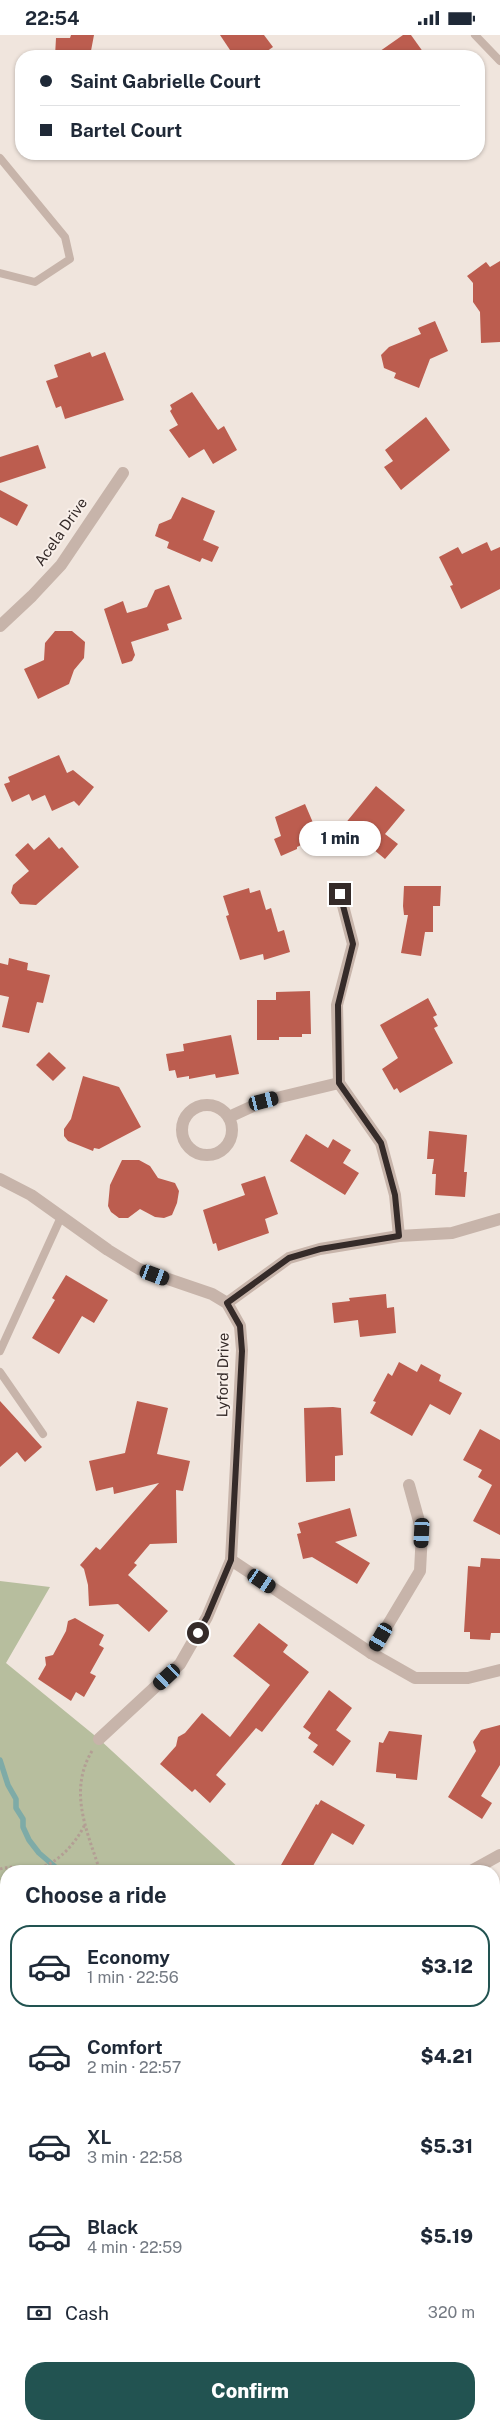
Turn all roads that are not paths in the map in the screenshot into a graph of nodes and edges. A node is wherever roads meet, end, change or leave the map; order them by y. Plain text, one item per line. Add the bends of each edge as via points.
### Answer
1 (475, 35) edge
2 (500, 61) edge
3 (0, 158) edge
4 (0, 273) edge
5 (123, 473) dead end
6 (0, 626) edge
7 (340, 894) dead end
8 (339, 1083) junction
9 (229, 1117) junction
10 (0, 1179) edge
11 (61, 1217) junction
12 (500, 1219) edge
13 (399, 1236) junction
14 (227, 1303) junction
15 (0, 1351) edge
16 (0, 1372) edge
17 (43, 1434) dead end
18 (409, 1485) dead end
19 (231, 1560) junction
20 (372, 1653) junction
21 (500, 1670) edge
22 (99, 1739) road end
23 (500, 1855) edge
24 (482, 1865) edge

1 - 2 lane
3 - 4 lane via 65,237 70,259 35,282
5 - 6 street, Acela Drive via 61,565
7 - 8 street via 353,944 338,1005
8 - 9 street via 264,1101
8 - 13 street via 381,1143 395,1195
9 - 9 street via 217,1106 200,1105 193,1109 183,1122 183,1139 187,1146 201,1155 218,1153 230,1142
10 - 11 street via 31,1195
11 - 14 street via 139,1269 212,1294
11 - 15 lane
12 - 13 street via 452,1233
13 - 14 street via 320,1249 289,1258
14 - 19 street, Lyford Drive via 240,1326 242,1351
16 - 17 lane
18 - 20 street via 422,1533 420,1571
19 - 20 street
19 - 22 street, Lyford Drive via 207,1617 180,1664
20 - 21 street via 415,1678 468,1678
23 - 24 street

